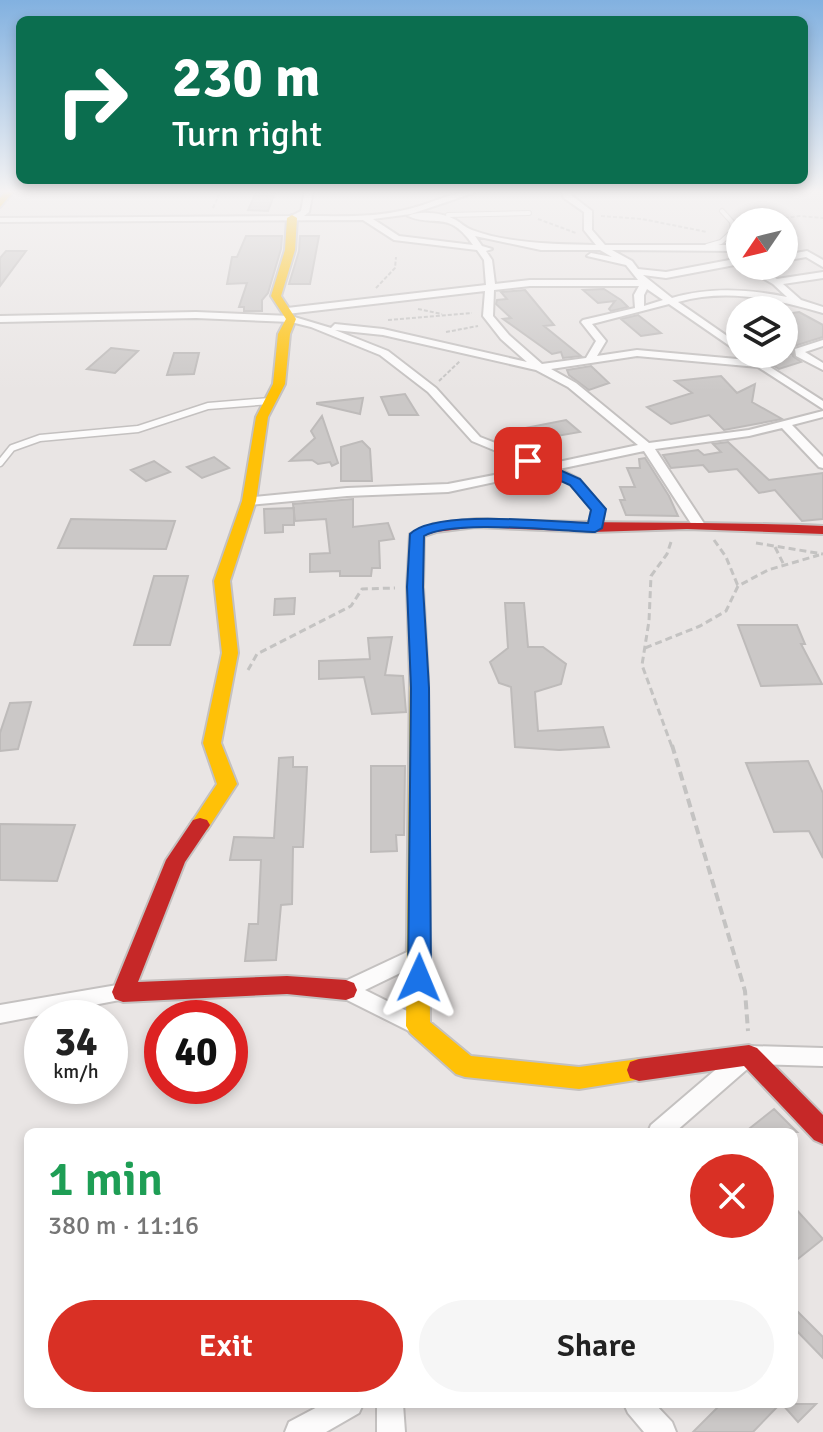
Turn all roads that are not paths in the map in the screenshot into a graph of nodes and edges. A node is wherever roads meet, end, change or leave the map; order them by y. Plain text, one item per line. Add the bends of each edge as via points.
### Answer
1 (288, 257) edge
2 (487, 257) edge
3 (594, 257) edge
4 (616, 257) edge
5 (726, 265) edge
6 (632, 267) junction
7 (823, 275) edge
8 (772, 280) edge
9 (776, 282) junction
10 (645, 283) junction
11 (489, 291) junction
12 (755, 296) edge
13 (791, 296) edge
14 (798, 301) edge
15 (670, 302) junction
16 (640, 310) junction
17 (823, 310) edge
18 (0, 319) edge
19 (287, 321) junction
20 (314, 325) junction
21 (726, 340) edge
22 (823, 343) edge
23 (591, 358) junction
24 (726, 361) edge
25 (823, 367) edge
26 (540, 368) junction
27 (766, 368) edge
28 (270, 401) junction
29 (823, 406) edge
30 (823, 414) edge
31 (784, 424) junction
32 (647, 447) junction
33 (0, 463) edge
34 (823, 464) edge
35 (549, 468) junction
36 (249, 501) junction
37 (699, 525) junction
38 (595, 528) junction
39 (823, 530) edge
40 (420, 954) junction
41 (346, 990) junction
42 (123, 992) junction
43 (0, 1014) edge
44 (418, 1026) junction
45 (749, 1055) junction
46 (823, 1057) edge
47 (664, 1128) edge
48 (823, 1132) edge
49 (343, 1408) edge
50 (390, 1408) edge
51 (641, 1408) edge
52 (299, 1432) edge
53 (391, 1432) edge
54 (662, 1432) edge

1 - 19 street via 276,296
2 - 11 street
3 - 6 street
4 - 6 street
5 - 6 street via 666,275
6 - 10 street
7 - 9 street
8 - 9 street
9 - 13 street
10 - 11 street via 568,281
10 - 15 street
10 - 16 street
11 - 19 street
11 - 26 street via 493,322
12 - 15 street via 699,294
14 - 17 street
15 - 16 street
15 - 21 street
16 - 23 street via 586,322 601,341
18 - 19 street via 196,315
19 - 20 street
19 - 28 street via 279,384
20 - 26 street via 412,339
20 - 35 street via 384,353 432,390 476,439
22 - 25 street via 799,351
23 - 24 street via 637,353
23 - 26 street
26 - 32 street via 572,385
27 - 29 street
28 - 33 lane via 208,406 138,429 40,438 12,448
28 - 36 street via 262,417
30 - 31 street
31 - 32 street
31 - 34 street
32 - 35 street
32 - 37 street
35 - 36 street via 448,488
35 - 38 street via 575,482 598,509
36 - 42 street via 222,581 230,653 212,743 227,784 176,860
37 - 38 street
37 - 39 street
38 - 40 street via 466,524 429,527 417,534
40 - 41 street
40 - 44 street
41 - 42 street via 287,985
41 - 44 street
42 - 43 street
44 - 45 street via 465,1066 579,1078
45 - 46 street
45 - 47 street
45 - 48 street
49 - 52 street
50 - 53 street
51 - 54 street

